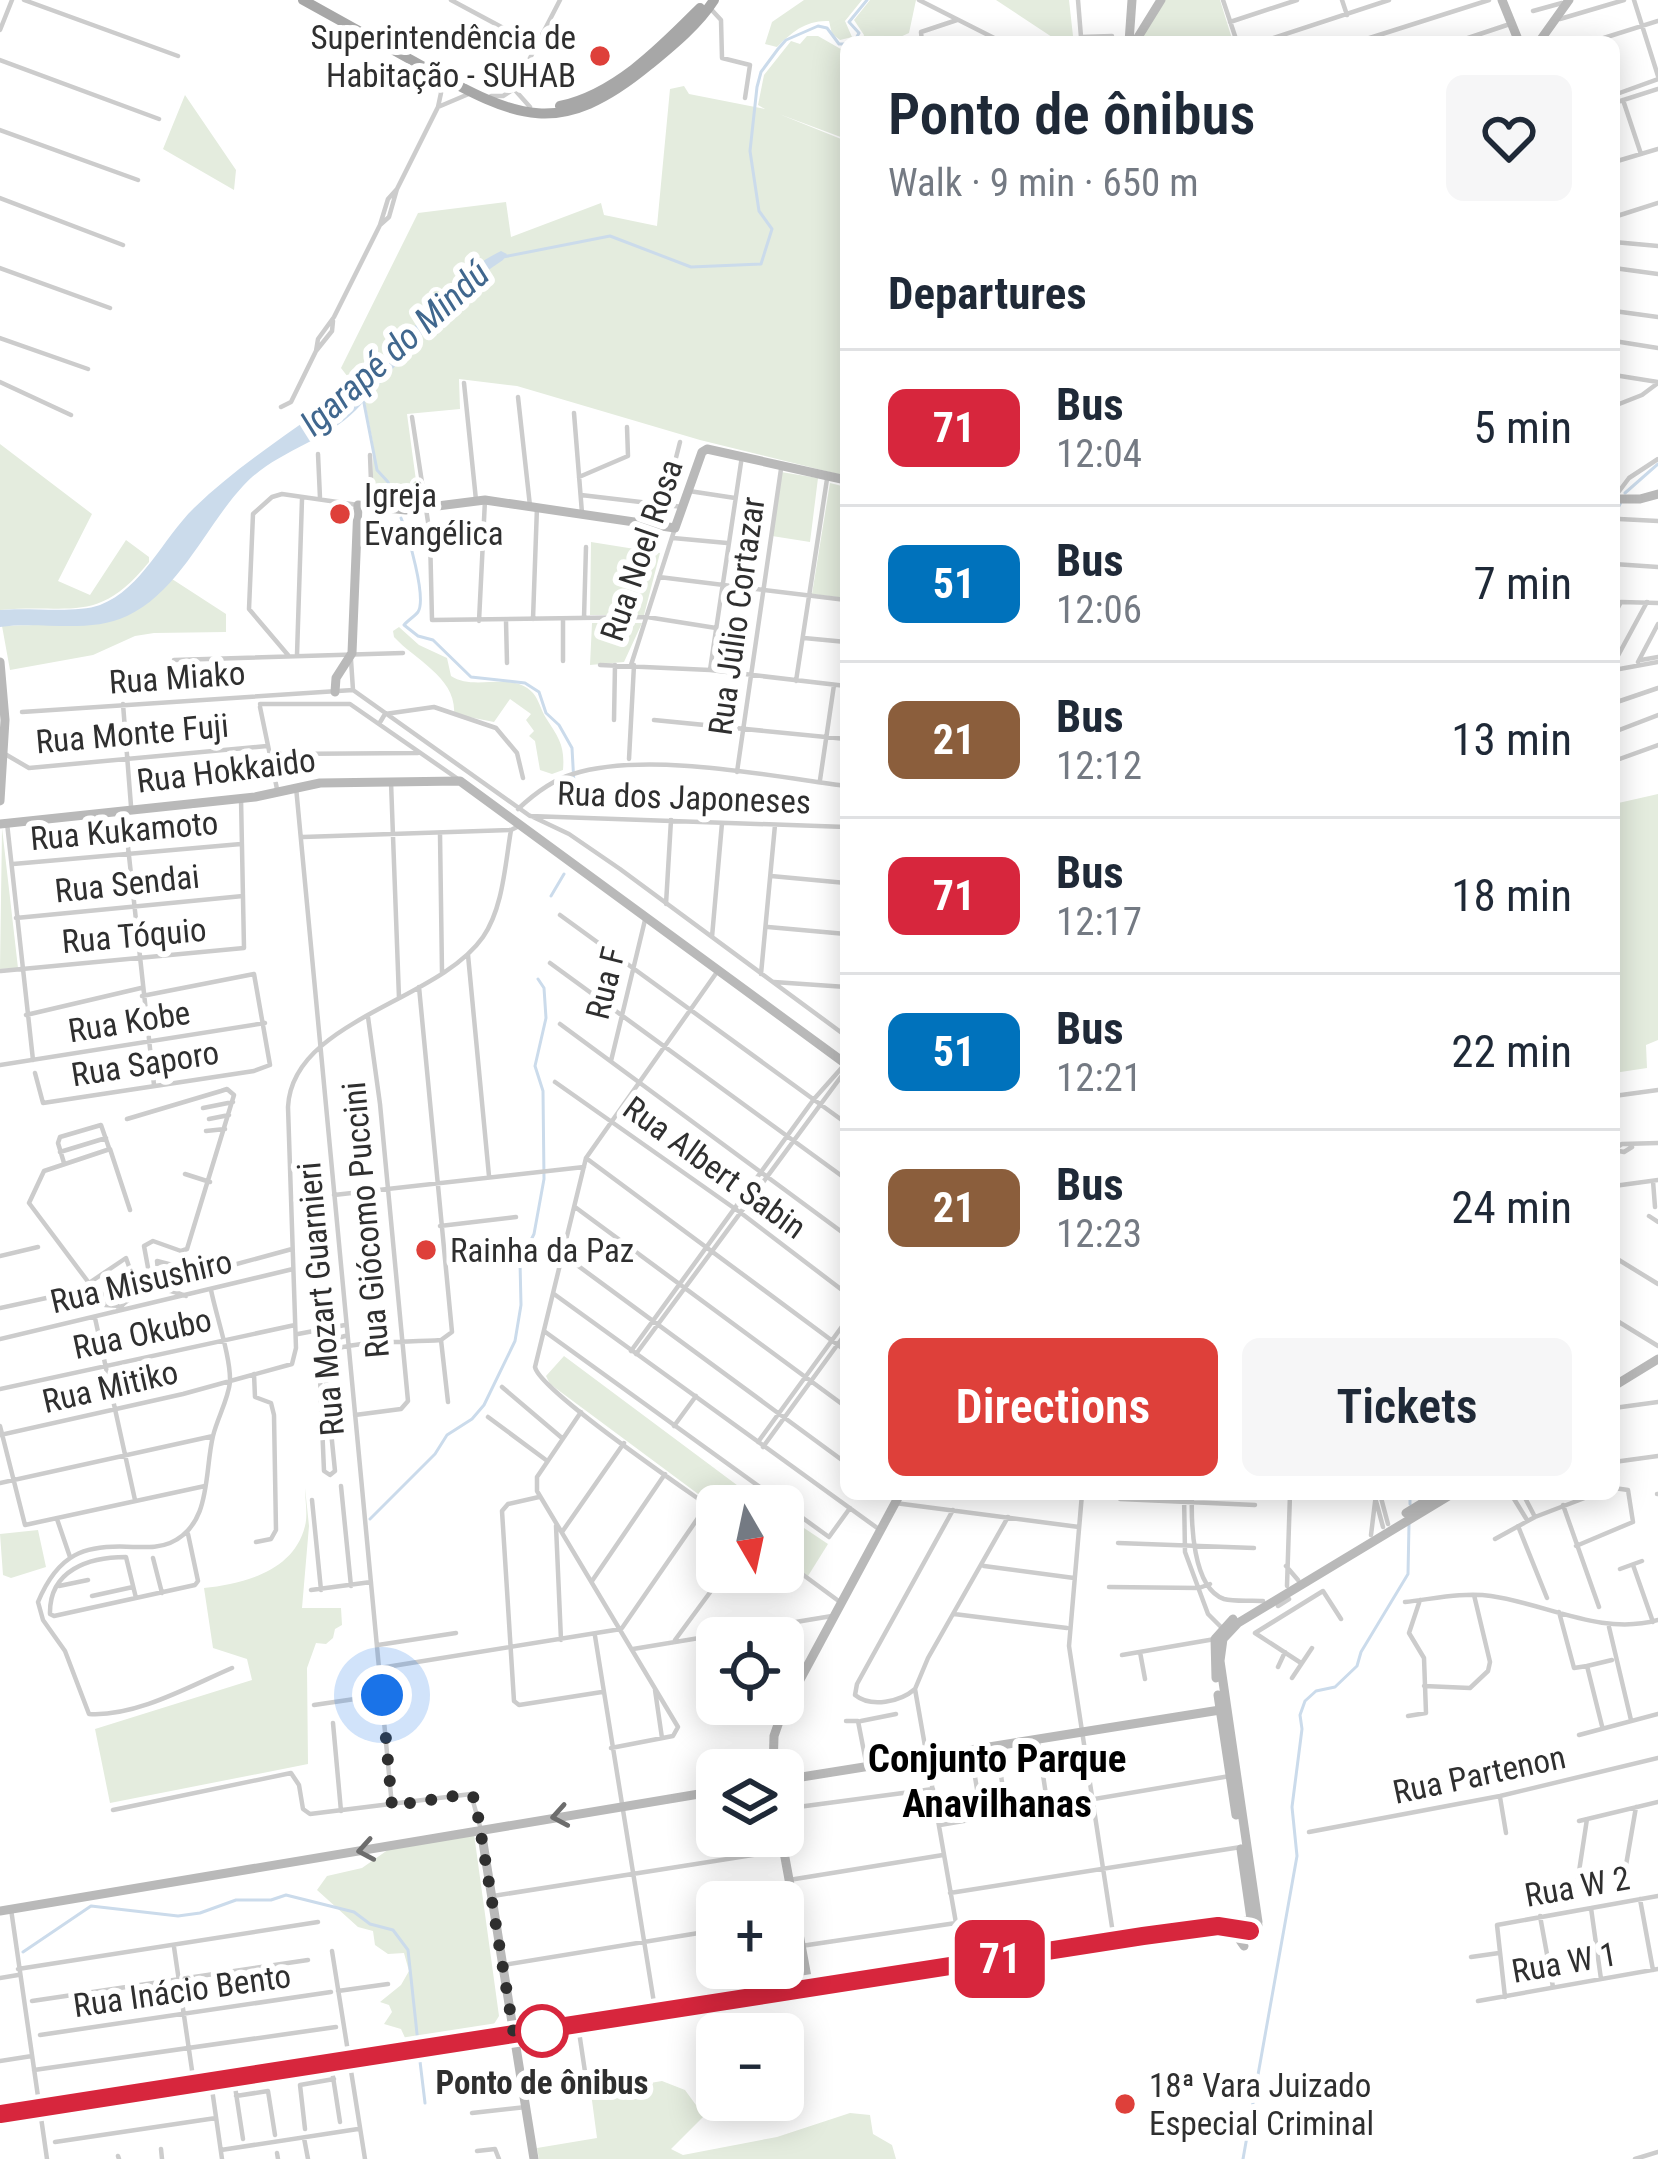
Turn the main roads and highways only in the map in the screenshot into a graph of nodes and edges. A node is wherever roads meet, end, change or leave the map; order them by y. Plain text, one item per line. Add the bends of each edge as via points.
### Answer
1 (303, 0) edge
2 (315, 0) edge
3 (710, 2) edge

1 - 3 main road via 517,112 578,109 621,88
2 - 3 main road via 491,95 530,106 568,104 604,90

